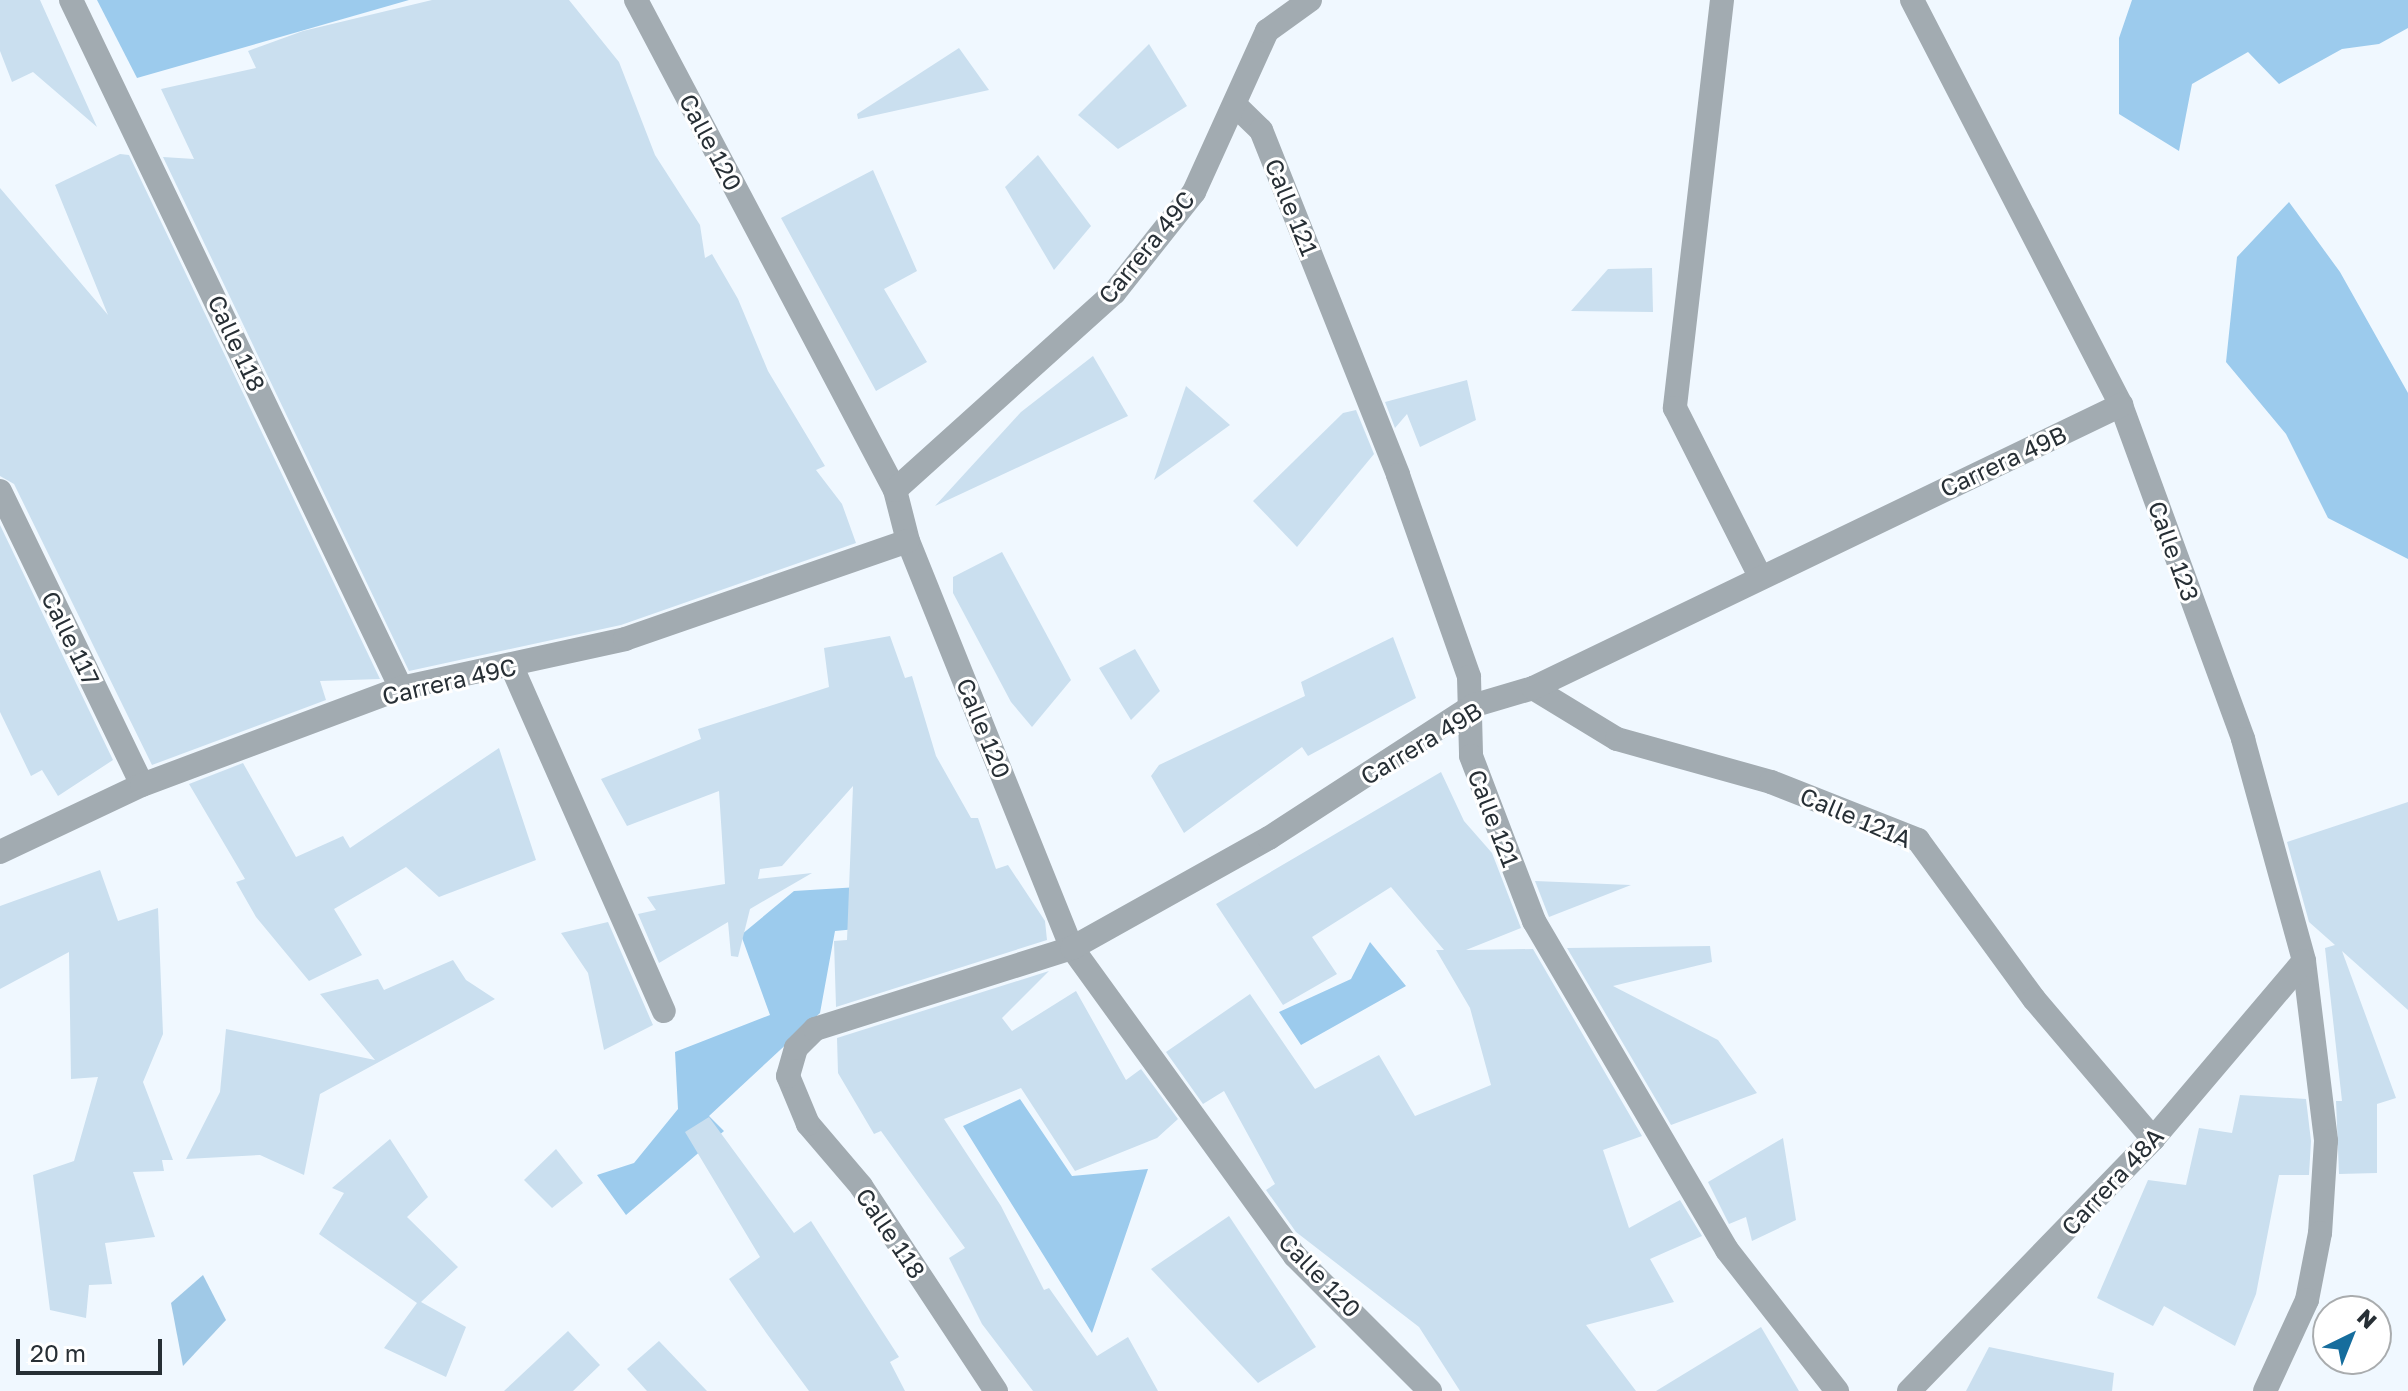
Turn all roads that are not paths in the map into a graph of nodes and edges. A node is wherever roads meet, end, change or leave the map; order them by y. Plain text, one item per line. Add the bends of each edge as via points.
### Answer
1 (71, 0) edge
2 (636, 0) edge
3 (1310, 0) edge
4 (1722, 0) edge
5 (1912, 0) edge
6 (1235, 105) junction
7 (2121, 405) junction
8 (895, 490) junction
9 (0, 491) edge
10 (908, 541) junction
11 (1760, 576) junction
12 (512, 667) junction
13 (401, 688) junction
14 (1533, 688) junction
15 (1472, 706) junction
16 (142, 785) junction
17 (0, 852) edge
18 (1072, 948) junction
19 (2304, 961) junction
20 (664, 1011) dead end
21 (788, 1076) joint
22 (2153, 1139) junction
23 (996, 1391) edge
24 (1430, 1391) edge
25 (1837, 1391) edge
26 (1909, 1391) edge
27 (2265, 1391) edge

1 - 13 street, Calle 118
2 - 8 street, Calle 120
3 - 6 street, Carrera 49C via 1267,31
4 - 11 street via 1675,408
5 - 7 street, Calle 123
6 - 8 street, Carrera 49C via 1194,192 1114,293
6 - 15 street, Calle 121 via 1261,130 1398,475 1469,677
7 - 11 street, Carrera 49B
7 - 19 street, Calle 123 via 2243,739
8 - 10 street, Calle 120
9 - 16 street, Calle 117
10 - 12 street, Carrera 49C via 639,635
10 - 18 street, Calle 120
11 - 14 street, Carrera 49B
12 - 13 street, Carrera 49C
12 - 20 street
13 - 16 street, Carrera 49C
14 - 15 street, Carrera 49B
14 - 22 street, Calle 121A via 1617,739 1771,782 1918,840 2034,999
15 - 18 street, Carrera 49B via 1269,838
15 - 25 street, Calle 121 via 1471,756 1534,921 1727,1250
16 - 17 street, Carrera 49C
18 - 21 street, Carrera 49B via 815,1029 796,1048
18 - 24 street, Calle 120 via 1295,1256
19 - 22 street, Carrera 48A
19 - 27 street, Calle 123 via 2326,1141 2307,1300
21 - 23 street, Calle 118 via 808,1124 861,1186
22 - 26 street, Carrera 48A

